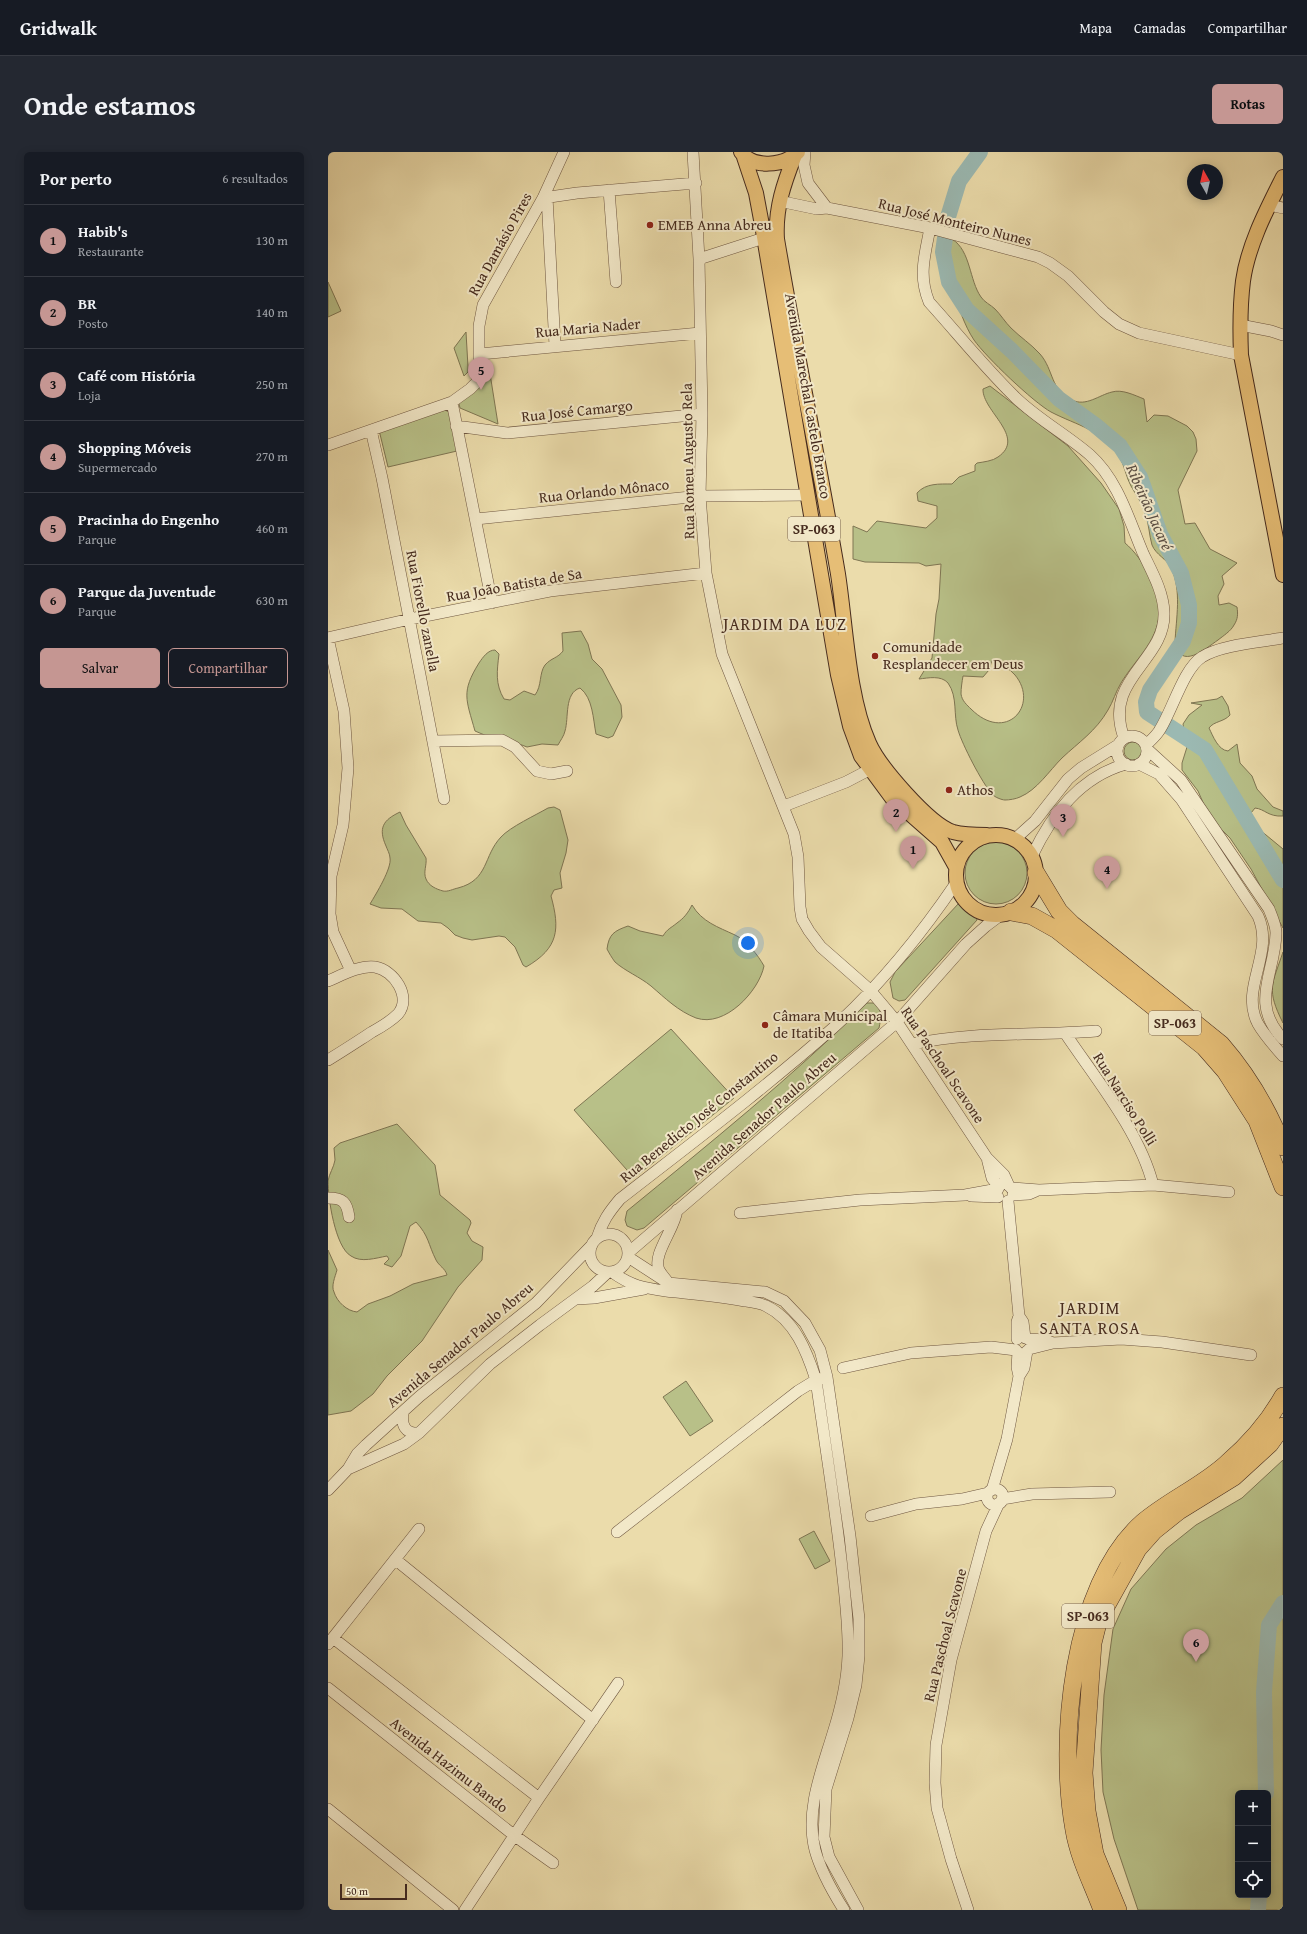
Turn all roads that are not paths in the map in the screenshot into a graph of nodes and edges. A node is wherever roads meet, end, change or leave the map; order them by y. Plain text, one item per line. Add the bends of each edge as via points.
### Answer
1 (564, 152) edge
2 (693, 152) edge
3 (799, 153) edge
4 (743, 154) edge
5 (1283, 177) edge
6 (696, 183) junction
7 (608, 190) junction
8 (545, 198) junction
9 (778, 201) junction
10 (1276, 206) edge
11 (827, 208) junction
12 (940, 230) junction
13 (764, 238) junction
14 (699, 259) junction
15 (616, 282) dead end
16 (1240, 325) junction
17 (700, 333) junction
18 (1283, 335) edge
19 (555, 346) junction
20 (480, 354) junction
21 (1240, 355) junction
22 (452, 402) junction
23 (702, 414) junction
24 (456, 426) junction
25 (370, 430) junction
26 (328, 446) edge
27 (808, 495) junction
28 (700, 496) junction
29 (476, 519) junction
30 (706, 573) junction
31 (1283, 575) edge
32 (492, 603) junction
33 (410, 619) junction
34 (328, 638) edge
35 (1283, 638) edge
36 (433, 741) junction
37 (1121, 742) junction
38 (1147, 747) junction
39 (1126, 764) junction
40 (1139, 764) junction
41 (870, 770) junction
42 (567, 771) dead end
43 (444, 799) dead end
44 (784, 806) junction
45 (987, 835) junction
46 (1015, 839) junction
47 (1032, 856) junction
48 (956, 867) junction
49 (1036, 873) junction
50 (329, 876) edge
51 (956, 883) junction
52 (1007, 913) junction
53 (351, 971) junction
54 (328, 981) edge
55 (870, 990) junction
56 (897, 1022) junction
57 (1096, 1031) dead end
58 (1065, 1033) junction
59 (1283, 1039) edge
60 (913, 1044) junction
61 (1283, 1056) edge
62 (328, 1060) edge
63 (1283, 1147) edge
64 (1153, 1185) junction
65 (1283, 1187) edge
66 (1005, 1192) junction
67 (1229, 1192) dead end
68 (328, 1198) edge
69 (677, 1210) junction
70 (740, 1213) dead end
71 (349, 1217) dead end
72 (595, 1242) junction
73 (628, 1255) junction
74 (610, 1272) junction
75 (668, 1283) junction
76 (647, 1289) junction
77 (576, 1299) junction
78 (1022, 1345) junction
79 (1251, 1355) dead end
80 (843, 1368) dead end
81 (822, 1378) junction
82 (1283, 1396) edge
83 (403, 1412) junction
84 (1283, 1426) edge
85 (419, 1434) junction
86 (348, 1469) junction
87 (328, 1490) edge
88 (1110, 1492) dead end
89 (995, 1496) junction
90 (871, 1516) dead end
91 (419, 1529) dead end
92 (618, 1532) dead end
93 (844, 1538) junction
94 (396, 1560) junction
95 (331, 1641) edge
96 (618, 1683) dead end
97 (328, 1688) edge
98 (593, 1720) junction
99 (539, 1798) junction
100 (328, 1809) edge
101 (515, 1836) junction
102 (552, 1863) dead end
103 (856, 1909) edge
104 (453, 1910) edge
105 (465, 1910) edge
106 (844, 1910) edge
107 (968, 1910) edge
108 (1102, 1910) edge
109 (1118, 1910) edge

1 - 8 street, Rua Damásio Pires
2 - 6 street, Rua Romeu Augusto Rela
3 - 4 main road, SP-063 via 781,162 770,164 759,163
3 - 9 main road, Avenida Marechal Castelo Branco / SP-063
3 - 11 street via 808,184
4 - 13 main road, Avenida Marechal Castelo Branco / SP-063 via 756,193
5 - 10 main road
6 - 7 street
6 - 14 street, Rua Romeu Augusto Rela
7 - 8 street
7 - 15 street
8 - 19 street
8 - 20 street, Rua Damásio Pires via 483,306 479,326
9 - 11 street, Rua José Monteiro Nunes via 817,209
9 - 45 main road, Avenida Marechal Castelo Branco / SP-063 via 777,239 838,574 854,693 862,726 869,744 890,774 921,810 952,832
10 - 16 main road via 1251,251 1244,279
11 - 12 street, Rua José Monteiro Nunes
12 - 21 street, Rua José Monteiro Nunes via 1038,257 1050,263 1068,276 1119,324 1139,333
12 - 37 street via 922,270 929,302 1006,389 1103,468 1115,488 1164,602 1164,622 1157,641 1125,687 1120,701
13 - 14 street
13 - 27 main road, Avenida Marechal Castelo Branco / SP-063
14 - 17 street, Rua Romeu Augusto Rela
16 - 18 street
16 - 21 main road
17 - 19 street, Rua Maria Nader
17 - 23 street, Rua Romeu Augusto Rela
19 - 20 street, Rua Maria Nader
20 - 22 street, Rua Damásio Pires via 477,382
21 - 31 main road
22 - 24 street
22 - 25 street, Rua Damásio Pires
23 - 24 street, Rua José Camargo via 507,433
23 - 28 street, Rua Romeu Augusto Rela
24 - 29 street
25 - 26 street, Rua Damásio Pires
25 - 33 street, Rua Fiorello zanella
27 - 28 street, Rua Orlando Mônaco
27 - 41 main road, Avenida Marechal Castelo Branco / SP-063 via 838,675 860,756
28 - 29 street, Rua Orlando Mônaco
28 - 30 street, Rua Romeu Augusto Rela
29 - 32 street
30 - 32 street, Rua João Batista de Sa via 550,591
30 - 44 street, Rua Romeu Augusto Rela via 722,654
32 - 33 street, Rua João Batista de Sa
33 - 34 street, Rua João Batista de Sa
33 - 36 street, Rua Fiorello zanella
34 - 50 street via 344,711 348,768 342,824
35 - 38 street via 1217,651 1201,658 1192,666 1159,732
36 - 42 street via 502,740 512,744 537,771 552,774
36 - 43 street, Rua Fiorello zanella
37 - 38 street via 1137,736
37 - 39 street via 1117,749 1119,758
37 - 46 street via 1068,779 1035,821
38 - 40 street via 1146,758
38 - 59 street via 1181,780 1269,909 1276,933 1265,990 1265,1004 1274,1030
39 - 40 street
39 - 47 street via 1086,783 1072,795 1044,832
40 - 61 street via 1159,774 1181,799 1258,916 1264,935 1252,995 1253,1008 1267,1038
41 - 44 street
41 - 48 main road, Avenida Marechal Castelo Branco / SP-063 via 892,798 942,842
44 - 55 street, Rua Romeu Augusto Rela via 794,834 798,857 802,919 821,947
45 - 46 main road, SP-063 via 1006,835
45 - 48 main road, SP-063 via 967,846
46 - 47 main road, SP-063 via 1025,846
47 - 49 main road, SP-063
48 - 51 main road, SP-063
49 - 52 main road, SP-063 via 1032,892 1027,900
49 - 63 highway, SP-063 via 1059,912 1220,1044 1238,1063 1268,1113
50 - 53 street via 333,932
51 - 52 main road, SP-063 via 963,899 976,910 989,914
51 - 55 street, Rua Benedicto José Constantino via 936,913
52 - 56 street, Avenida Senador Paulo Abreu via 986,926 966,944
52 - 65 highway, SP-063 via 1032,916 1057,930 1204,1047 1225,1071 1257,1121
53 - 54 street
53 - 62 street via 374,967 384,970 402,991 402,1003 398,1014
55 - 56 street, Rua Paschoal Scavone
55 - 72 street, Rua Benedicto José Constantino via 833,1027 730,1114 620,1199 602,1222
56 - 60 street, Rua Paschoal Scavone
56 - 69 street, Avenida Senador Paulo Abreu
57 - 58 street
58 - 60 street via 959,1036
58 - 64 street, Rua Narciso Polli via 1131,1132 1143,1153
60 - 66 street, Rua Paschoal Scavone via 987,1158 1004,1175
64 - 66 street via 1039,1190 1029,1194
64 - 67 street
66 - 70 street via 860,1200
66 - 78 street, Rua Paschoal Scavone via 1019,1316 1023,1322
68 - 71 street via 339,1198 346,1203
69 - 73 street, Avenida Senador Paulo Abreu
69 - 75 street via 676,1220 660,1250 658,1260 659,1269
72 - 73 street via 610,1234 619,1237 626,1244
72 - 74 street via 590,1255 592,1261 597,1268
72 - 83 street, Avenida Senador Paulo Abreu via 536,1303
73 - 74 street via 621,1268
73 - 75 street
74 - 76 street
74 - 77 street, Avenida Senador Paulo Abreu
75 - 81 street via 765,1292 784,1301 805,1323 820,1350
76 - 77 street
76 - 81 street via 712,1296 764,1305 774,1310 800,1338
77 - 85 street, Avenida Senador Paulo Abreu via 490,1364
78 - 79 street via 1046,1340 1053,1343 1128,1340 1162,1342
78 - 80 street via 1005,1343 991,1347 911,1353
78 - 89 street, Rua Paschoal Scavone via 1008,1439 1000,1467 1001,1480
81 - 92 street via 798,1391
81 - 93 street
82 - 108 highway, SP-063 via 1258,1432 1227,1464 1143,1523 1120,1549 1100,1584 1084,1627 1071,1701 1068,1753 1070,1801 1074,1832 1082,1862
83 - 85 street via 403,1426 406,1431
83 - 86 street, Avenida Senador Paulo Abreu via 357,1454
84 - 109 highway, SP-063 via 1270,1444 1234,1477 1179,1511 1154,1531 1138,1549 1099,1619 1093,1642 1084,1773 1087,1811 1095,1854
85 - 86 street, Avenida Senador Paulo Abreu via 404,1444
86 - 87 street, Avenida Senador Paulo Abreu
88 - 89 street via 1019,1492
89 - 90 street via 916,1504
89 - 107 street, Rua Paschoal Scavone via 951,1660 936,1745 937,1808
91 - 94 street
93 - 103 street via 859,1620 859,1656 856,1685 826,1789 824,1837 829,1857
93 - 106 street via 848,1656 844,1691 818,1783 812,1834 824,1878
94 - 95 street
94 - 98 street
95 - 99 street, Avenida Hazimu Bando
96 - 98 street
97 - 101 street, Avenida Hazimu Bando
98 - 99 street
99 - 101 street
100 - 104 street
101 - 102 street, Avenida Hazimu Bando
101 - 105 street

